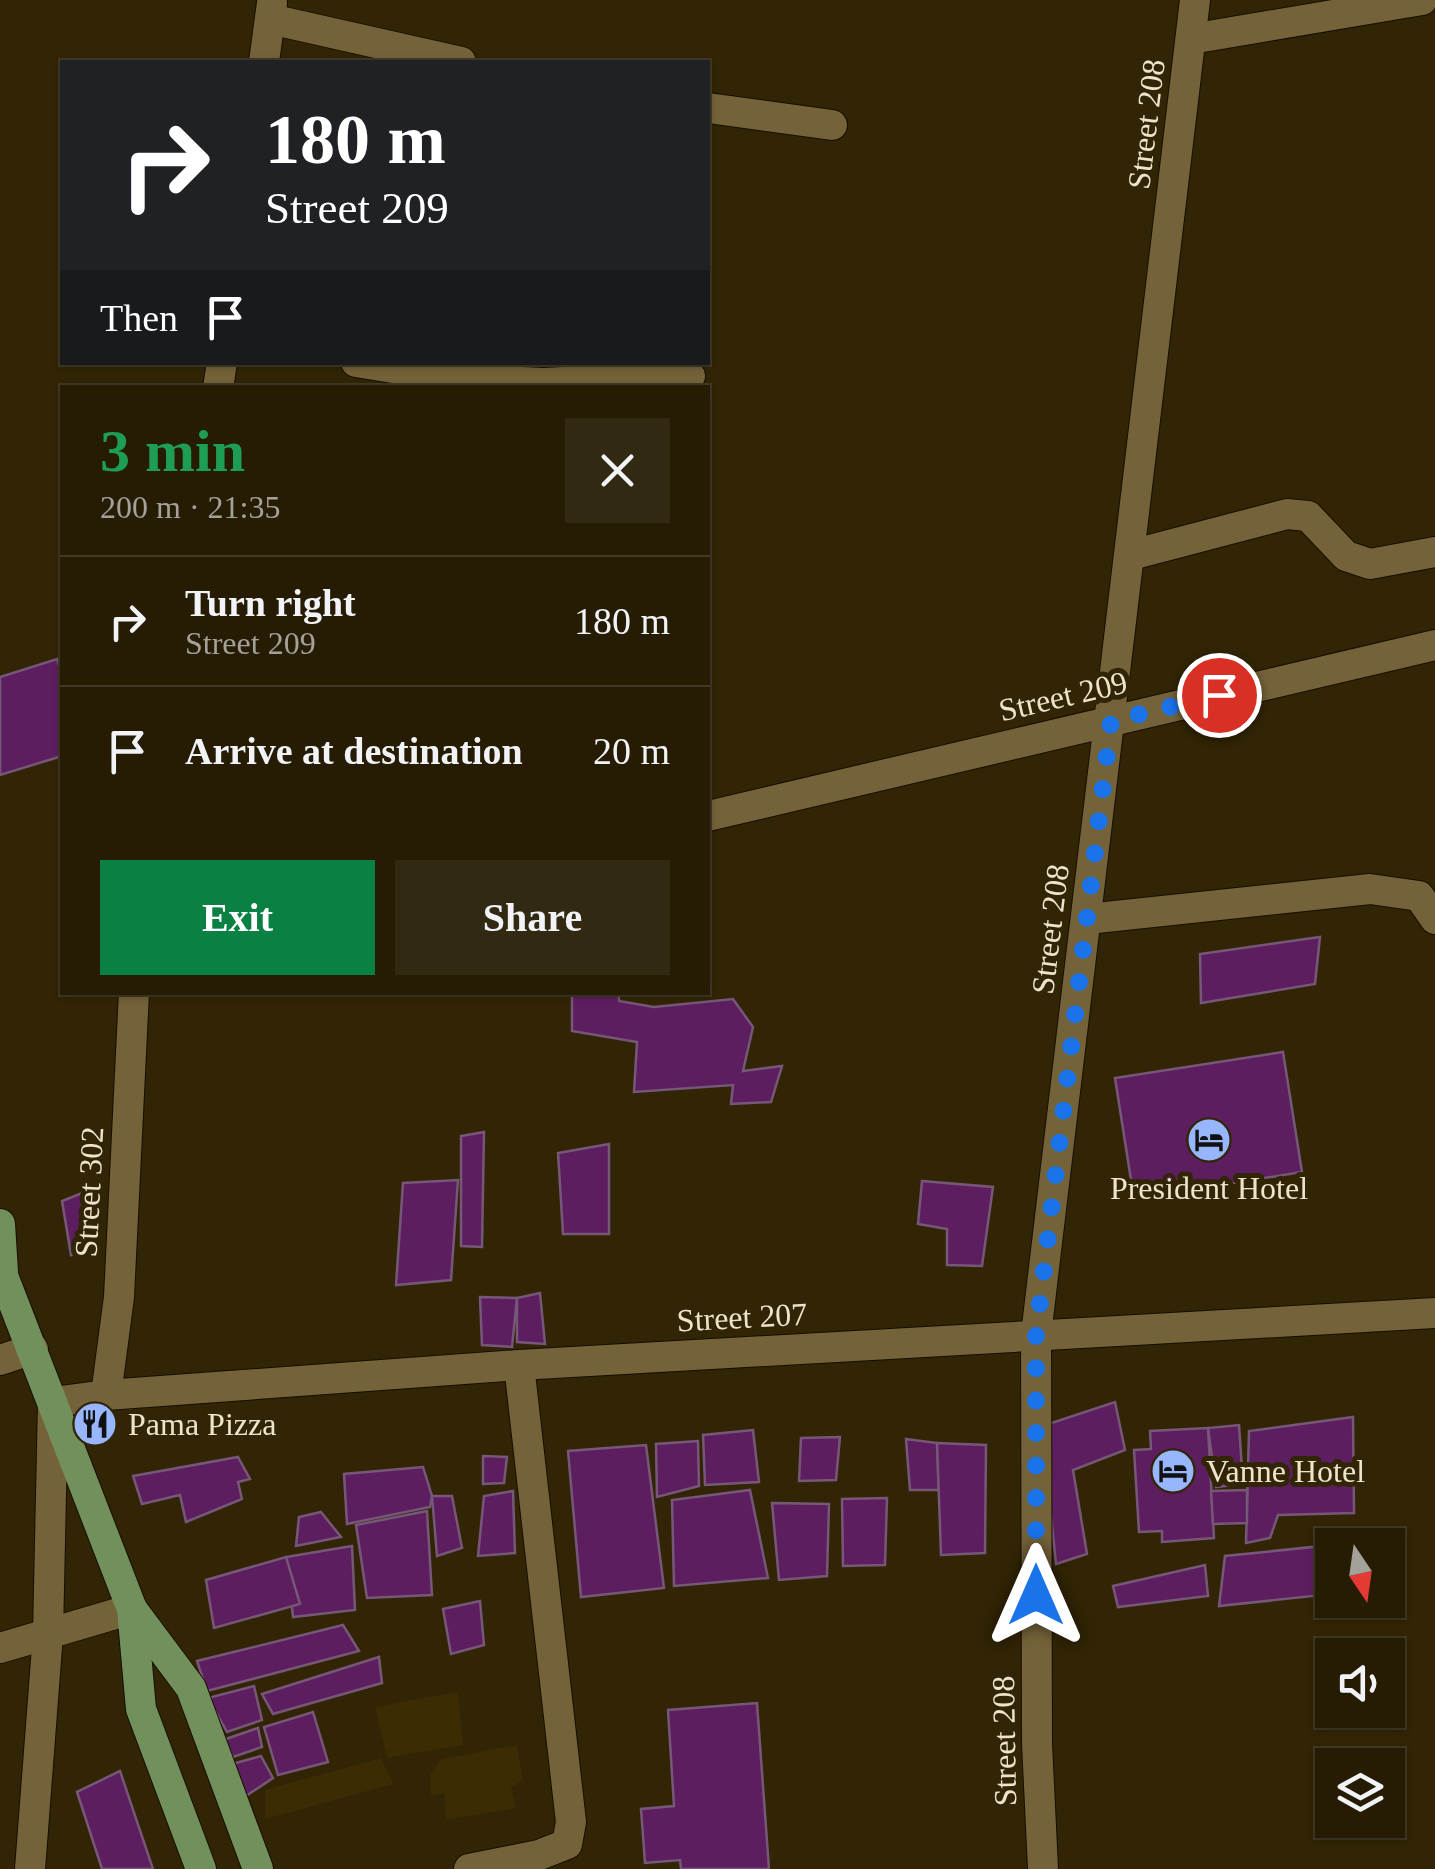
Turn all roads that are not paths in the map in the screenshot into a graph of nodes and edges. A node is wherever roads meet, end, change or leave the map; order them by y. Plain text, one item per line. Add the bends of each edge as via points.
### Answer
1 (1196, 0) edge
2 (1422, 0) edge
3 (271, 10) edge
4 (1191, 39) junction
5 (264, 60) edge
6 (454, 60) edge
7 (710, 108) edge
8 (832, 124) dead end
9 (375, 365) edge
10 (690, 376) dead end
11 (1435, 552) edge
12 (1130, 555) junction
13 (1435, 644) edge
14 (1111, 721) junction
15 (710, 816) edge
16 (1087, 919) junction
17 (1435, 919) edge
18 (134, 995) edge
19 (0, 1224) edge
20 (2, 1270) edge
21 (1435, 1313) edge
22 (1036, 1335) junction
23 (33, 1349) junction
24 (0, 1360) edge
25 (519, 1365) junction
26 (106, 1395) junction
27 (53, 1402) junction
28 (132, 1608) junction
29 (48, 1634) junction
30 (0, 1648) edge
31 (30, 1869) edge
32 (201, 1869) edge
33 (258, 1869) edge
34 (469, 1869) edge
35 (1043, 1869) edge

1 - 4 street, Street 208
2 - 4 street
3 - 5 street
3 - 6 street
4 - 12 street, Street 208
7 - 8 street
9 - 10 street via 544,383
11 - 12 street via 1370,564 1346,556 1308,516 1287,514
12 - 14 street, Street 208
13 - 14 street, Street 209
14 - 15 street, Street 209
14 - 16 street, Street 208
16 - 17 street via 1370,889 1419,896
16 - 22 street, Street 208
18 - 26 street, Street 302 via 119,1297
19 - 20 main road
20 - 23 main road
21 - 22 street, Street 207
22 - 25 street, Street 207
22 - 35 street, Street 208 via 1036,1724
23 - 24 street
23 - 27 main road
25 - 26 street, Street 207
25 - 34 street via 572,1822 568,1844
26 - 27 street, Street 207
27 - 28 main road
27 - 29 street
28 - 29 street
28 - 32 main road via 142,1709
28 - 33 main road via 191,1688
29 - 30 street
29 - 31 street

